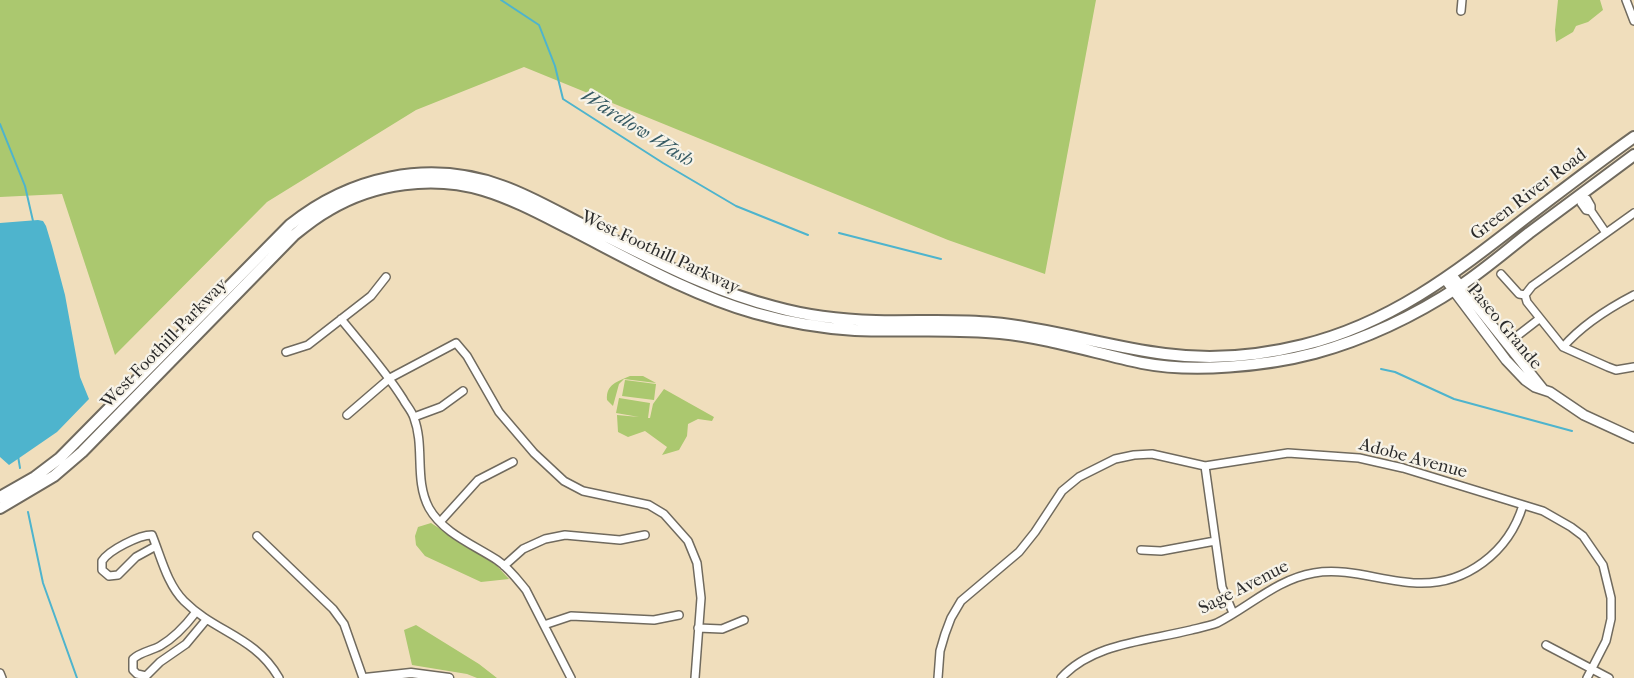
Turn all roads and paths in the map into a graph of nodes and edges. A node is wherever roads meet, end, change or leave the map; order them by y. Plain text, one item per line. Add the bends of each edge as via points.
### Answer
1 (1462, 0) edge
2 (1626, 0) edge
3 (1461, 11) dead end
4 (1634, 21) edge
5 (1634, 138) edge
6 (1634, 155) edge
7 (1580, 196) junction
8 (1591, 211) dead end
9 (1634, 213) edge
10 (1606, 233) junction
11 (1501, 274) dead end
12 (1448, 276) junction
13 (386, 277) dead end
14 (1456, 288) junction
15 (1525, 295) junction
16 (1634, 296) edge
17 (341, 319) junction
18 (1539, 319) junction
19 (1508, 343) junction
20 (1563, 347) junction
21 (286, 352) dead end
22 (1634, 367) edge
23 (390, 378) junction
24 (132, 387) junction
25 (1544, 389) junction
26 (463, 391) dead end
27 (347, 415) dead end
28 (414, 417) junction
29 (1634, 438) edge
30 (82, 452) junction
31 (513, 462) dead end
32 (1206, 466) junction
33 (0, 497) edge
34 (1523, 505) junction
35 (0, 508) edge
36 (440, 522) junction
37 (645, 535) dead end
38 (257, 537) dead end
39 (1215, 541) junction
40 (156, 546) junction
41 (1141, 550) dead end
42 (504, 566) junction
43 (196, 612) junction
44 (1233, 613) junction
45 (679, 615) dead end
46 (206, 620) junction
47 (744, 620) dead end
48 (544, 625) junction
49 (698, 628) junction
50 (1546, 645) dead end
51 (1593, 669) junction
52 (0, 673) edge
53 (411, 675) edge
54 (2, 678) edge
55 (279, 678) edge
56 (364, 678) edge
57 (449, 678) edge
58 (571, 678) edge
59 (695, 678) edge
60 (938, 678) edge
61 (1061, 678) edge
62 (1587, 678) edge
63 (1609, 678) edge

1 - 3 street
2 - 4 street
5 - 7 main road via 1616,159 1580,186
5 - 12 main road, Green River Road
6 - 7 main road, Green River Road
7 - 14 main road, Green River Road
8 - 10 street
9 - 10 street
10 - 15 street
11 - 15 street via 1519,294
12 - 14 main road, Paseo Grande
12 - 24 main road, West Foothill Parkway via 1401,308 1350,331 1282,350 1245,355 1169,355 994,323 847,319 775,307 690,278 502,186 466,176 398,175 360,184 305,213
13 - 17 street via 371,296
14 - 19 main road, Paseo Grande
14 - 25 main road, Paseo Grande via 1515,370 1535,387
14 - 30 main road, West Foothill Parkway via 1400,321 1314,353 1258,363 1166,366 1001,333 853,330 765,315 688,288 486,191 449,184 410,184 351,199 329,209 294,235
15 - 18 street
16 - 20 street via 1612,307
17 - 21 street via 308,345
17 - 23 street
18 - 19 street
18 - 20 street
19 - 25 main road, Paseo Grande
20 - 22 street via 1608,368
23 - 27 street
23 - 28 street
23 - 49 street via 456,343 499,412 564,481 583,490 649,505 679,530 697,563 701,598
24 - 30 main road via 127,399 89,439
24 - 33 main road, West Foothill Parkway via 60,458
25 - 29 main road, Paseo Grande via 1584,415
26 - 28 street via 441,407
28 - 36 street via 424,497
30 - 35 main road, West Foothill Parkway via 44,483
31 - 36 street via 478,480
32 - 34 street, Adobe Avenue via 1288,453 1359,458
32 - 39 street
32 - 60 street, Adobe Avenue via 1152,454 1134,455 1115,459 1079,477 1062,491 1019,552 961,601 945,634
34 - 44 street, Sage Avenue via 1498,550 1458,577 1416,583 1339,572 1312,573 1281,584
34 - 51 street, Adobe Avenue via 1571,527 1583,536 1603,565 1611,598 1611,619
36 - 42 street
37 - 42 street via 620,540 565,535 545,539 523,549
38 - 56 street via 339,617
39 - 41 street via 1161,551
39 - 44 street via 1222,587
40 - 40 street via 152,535 145,535 109,553 102,561 102,570 109,576 118,575 136,557
40 - 43 street via 174,588
42 - 48 street via 526,590
43 - 46 street
43 - 46 street via 169,640 133,659 131,664 137,674 146,676 186,644
44 - 61 street, Sage Avenue via 1215,624 1098,653 1072,666
45 - 48 street via 654,620 571,616
46 - 55 street via 260,652
47 - 49 street via 722,629
48 - 58 street
49 - 59 street
50 - 51 street
51 - 62 street, Adobe Avenue
51 - 63 street
52 - 54 street
53 - 56 street
53 - 57 street

